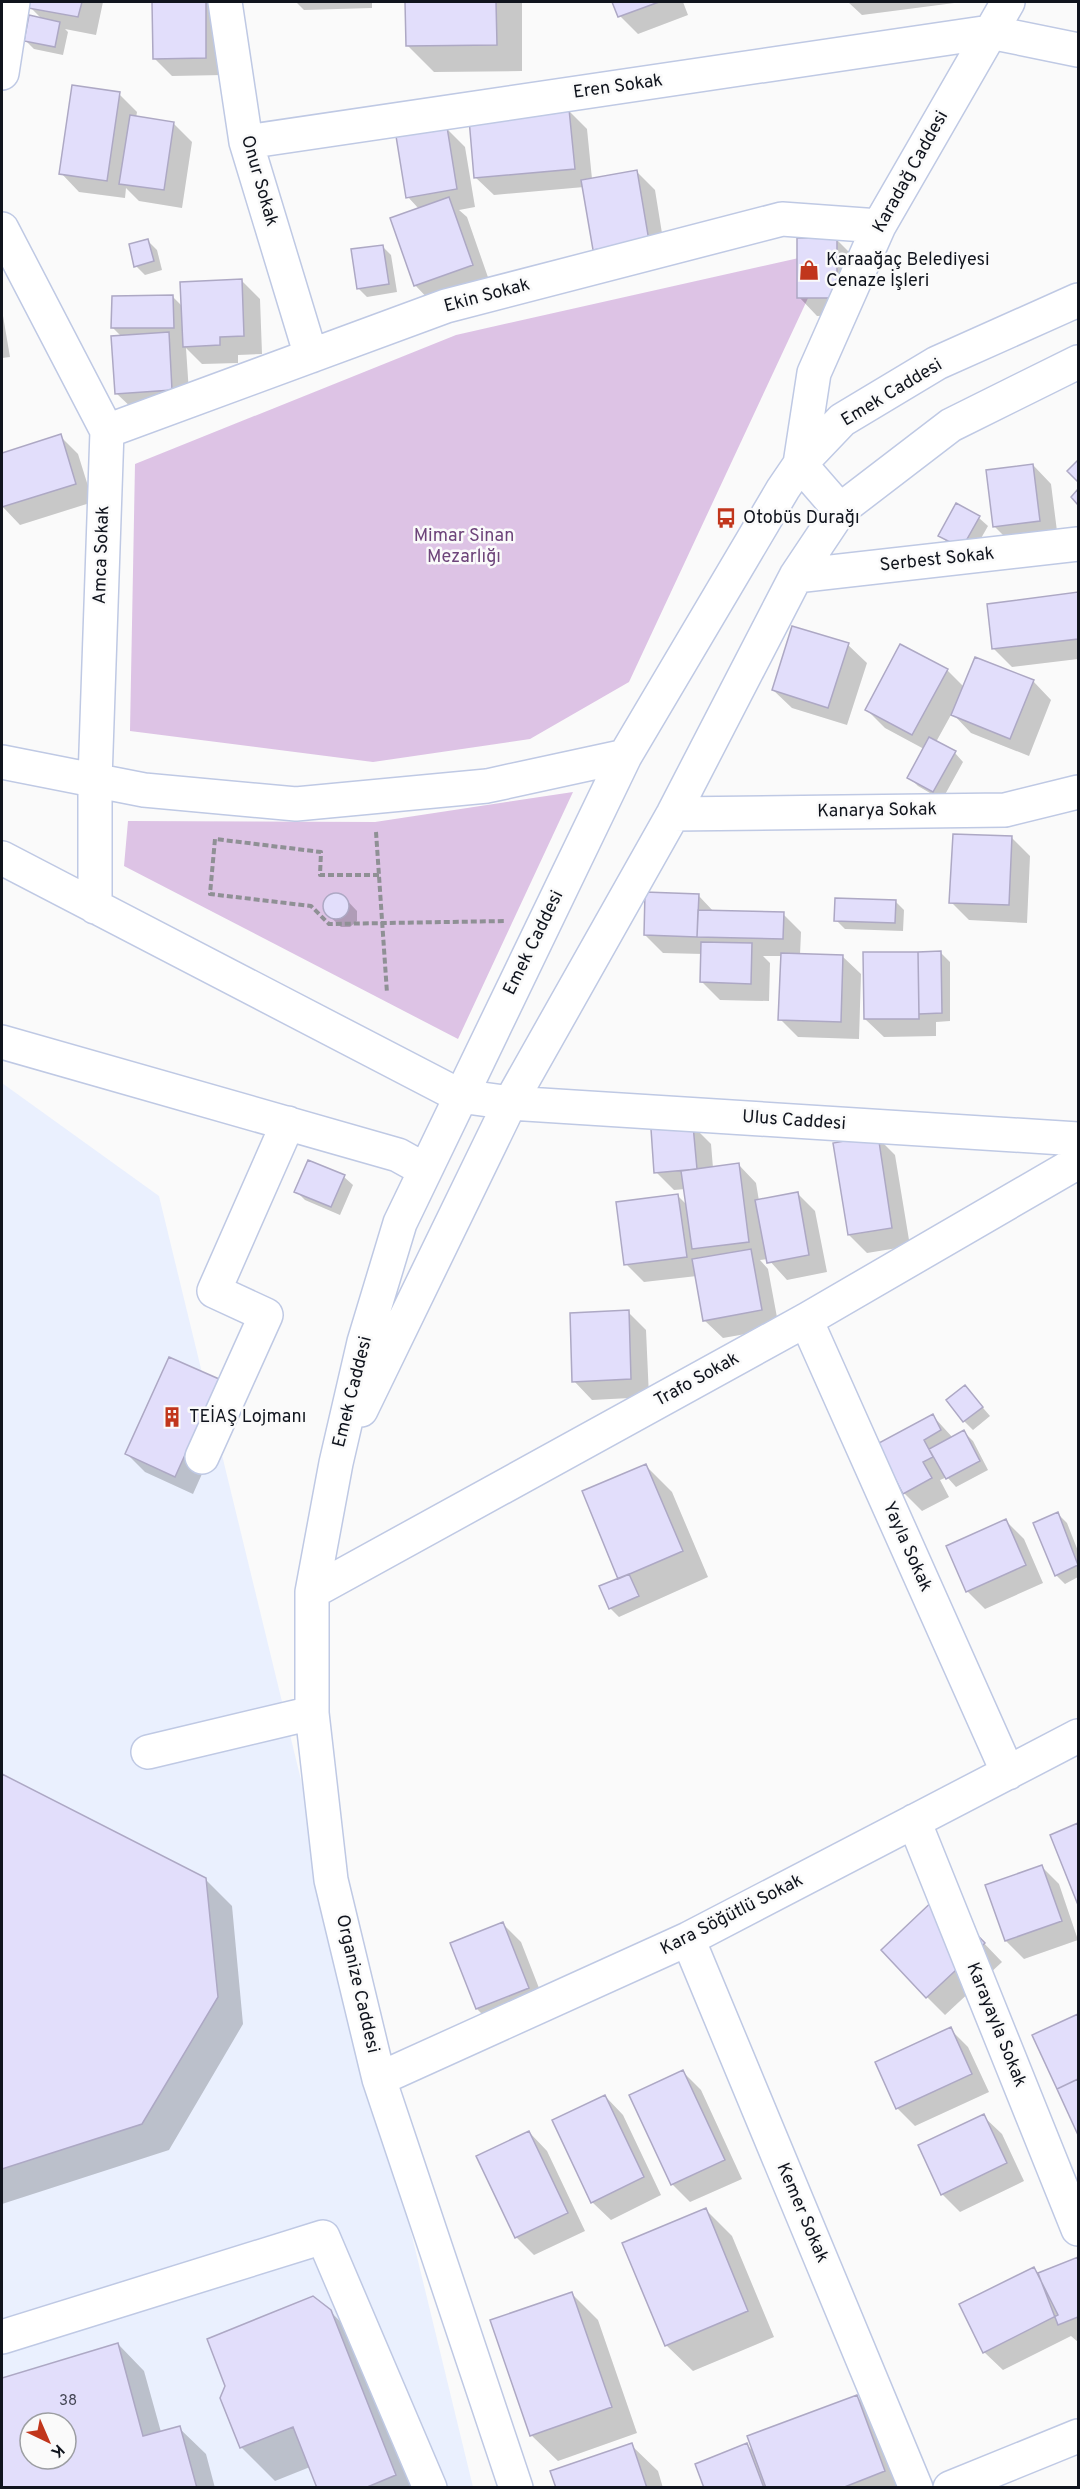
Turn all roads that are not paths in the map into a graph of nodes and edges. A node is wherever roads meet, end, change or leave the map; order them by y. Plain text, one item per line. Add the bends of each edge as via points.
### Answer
1 (13, 2) edge
2 (225, 2) edge
3 (1008, 2) edge
4 (990, 33) junction
5 (1078, 50) edge
6 (2, 74) edge
7 (246, 142) junction
8 (879, 226) junction
9 (2, 229) edge
10 (1078, 300) edge
11 (311, 356) junction
12 (1078, 362) edge
13 (107, 431) junction
14 (800, 464) junction
15 (840, 510) junction
16 (1078, 544) edge
17 (796, 576) junction
18 (625, 756) junction
19 (2, 762) edge
20 (95, 780) junction
21 (1078, 792) edge
22 (673, 814) junction
23 (2, 858) edge
24 (94, 907) junction
25 (2, 1042) edge
26 (460, 1096) junction
27 (510, 1103) junction
28 (288, 1123) junction
29 (1078, 1139) edge
30 (1078, 1162) edge
31 (425, 1170) junction
32 (806, 1320) junction
33 (202, 1457) dead end
34 (336, 1463) junction
35 (312, 1592) junction
36 (312, 1713) junction
37 (1078, 1736) edge
38 (148, 1752) dead end
39 (1008, 1773) junction
40 (914, 1821) junction
41 (687, 1939) junction
42 (379, 2079) junction
43 (1078, 2229) edge
44 (2, 2337) edge
45 (1078, 2436) edge
46 (430, 2487) edge
47 (516, 2487) edge
48 (916, 2487) edge
49 (950, 2487) edge

1 - 6 street
2 - 7 street, Onur Sokak
3 - 4 street, Karadağ Caddesi
4 - 5 street, Eren Sokak
4 - 7 street, Eren Sokak
4 - 8 street, Karadağ Caddesi
7 - 11 street, Onur Sokak
8 - 11 street, Ekin Sokak via 782,219 446,306
8 - 14 street, Karadağ Caddesi via 814,373
9 - 13 street, Amca Sokak
10 - 14 street, Emek Caddesi via 937,363 842,420
11 - 13 street, Ekin Sokak
12 - 15 street, Emek Caddesi via 951,425
13 - 20 street, Amca Sokak
14 - 15 street
14 - 18 street, Emek Caddesi
15 - 17 street, Emek Caddesi
16 - 17 street, Serbest Sokak
17 - 22 street, Emek Caddesi
18 - 20 street via 487,786 296,804 144,790
18 - 26 street, Emek Caddesi
19 - 20 street
20 - 24 street, Amca Sokak
21 - 22 street, Kanarya Sokak via 1005,810
22 - 27 street, Emek Caddesi
23 - 24 street, Ulus Caddesi
24 - 26 street, Ulus Caddesi
25 - 28 street
26 - 27 street, Ulus Caddesi
26 - 31 street, Emek Caddesi
27 - 29 street, Ulus Caddesi
27 - 34 street, Emek Caddesi
28 - 31 street via 398,1155
28 - 33 street via 214,1291 266,1315
30 - 32 street, Trafo Sokak
31 - 34 street, Emek Caddesi via 400,1223 364,1342
32 - 35 street, Trafo Sokak
32 - 39 street, Yayla Sokak
34 - 35 street, Organize Caddesi
35 - 36 street, Organize Caddesi
36 - 38 street
36 - 42 street, Organize Caddesi via 332,1880
37 - 39 street, Kara Söğütlü Sokak
39 - 40 street, Kara Söğütlü Sokak
40 - 41 street, Kara Söğütlü Sokak
40 - 43 street, Karayayla Sokak
41 - 42 street, Kara Söğütlü Sokak
41 - 48 street, Kemer Sokak
42 - 47 street, Organize Caddesi
44 - 46 street via 322,2237
45 - 49 street

